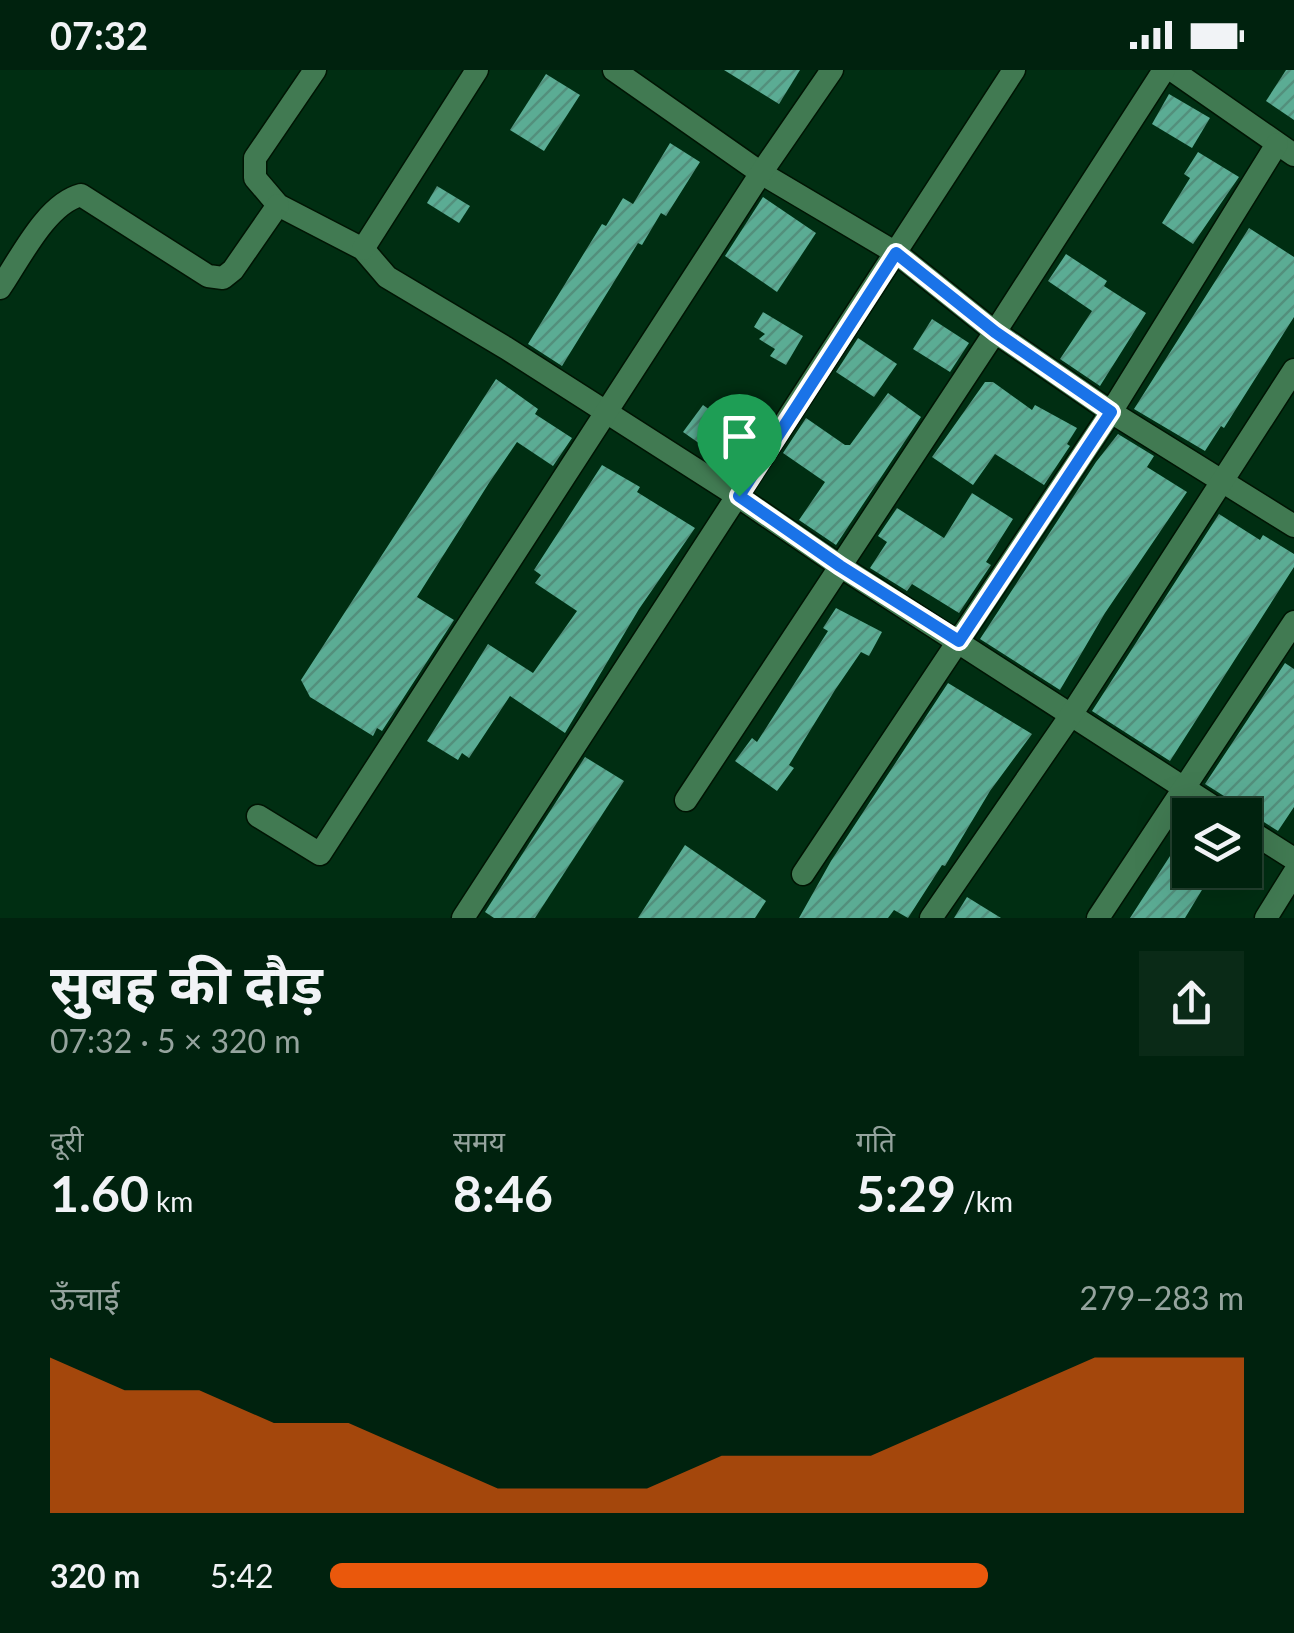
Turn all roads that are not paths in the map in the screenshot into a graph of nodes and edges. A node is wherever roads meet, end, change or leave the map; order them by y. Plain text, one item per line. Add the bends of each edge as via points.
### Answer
1 (315, 70) edge
2 (477, 70) edge
3 (832, 70) edge
4 (1014, 70) edge
5 (1164, 70) edge
6 (1172, 70) edge
7 (630, 74) edge
8 (1285, 150) edge
9 (762, 173) junction
10 (278, 206) junction
11 (364, 249) junction
12 (896, 253) junction
13 (0, 288) edge
14 (995, 332) junction
15 (1294, 370) edge
16 (1111, 412) junction
17 (606, 414) junction
18 (1222, 484) junction
19 (739, 496) junction
20 (1294, 526) edge
21 (840, 566) junction
22 (1294, 622) edge
23 (959, 641) junction
24 (1071, 715) junction
25 (1184, 788) junction
26 (1200, 798) edge
27 (686, 800) dead end
28 (258, 816) dead end
29 (1262, 839) edge
30 (1294, 859) edge
31 (1294, 873) edge
32 (803, 874) dead end
33 (463, 918) edge
34 (931, 918) edge
35 (1098, 918) edge
36 (1266, 918) edge

1 - 10 street via 255,158 255,178
2 - 11 street
3 - 9 street
4 - 12 street
5 - 14 street
6 - 8 street
7 - 9 street
8 - 16 street
9 - 12 street
9 - 17 street
10 - 11 street
10 - 13 street via 223,278 208,276 80,194 55,207
11 - 17 street via 387,277
12 - 14 street
12 - 19 street
14 - 16 street
14 - 21 street
15 - 18 street
16 - 18 street
16 - 23 street
17 - 19 street
17 - 28 street via 320,854
18 - 20 street
18 - 24 street
19 - 21 street
19 - 33 street
21 - 23 street
21 - 27 street
22 - 25 street
23 - 24 street
23 - 32 street
24 - 25 street
24 - 34 street
25 - 26 street
25 - 35 street
29 - 30 street
31 - 36 street

